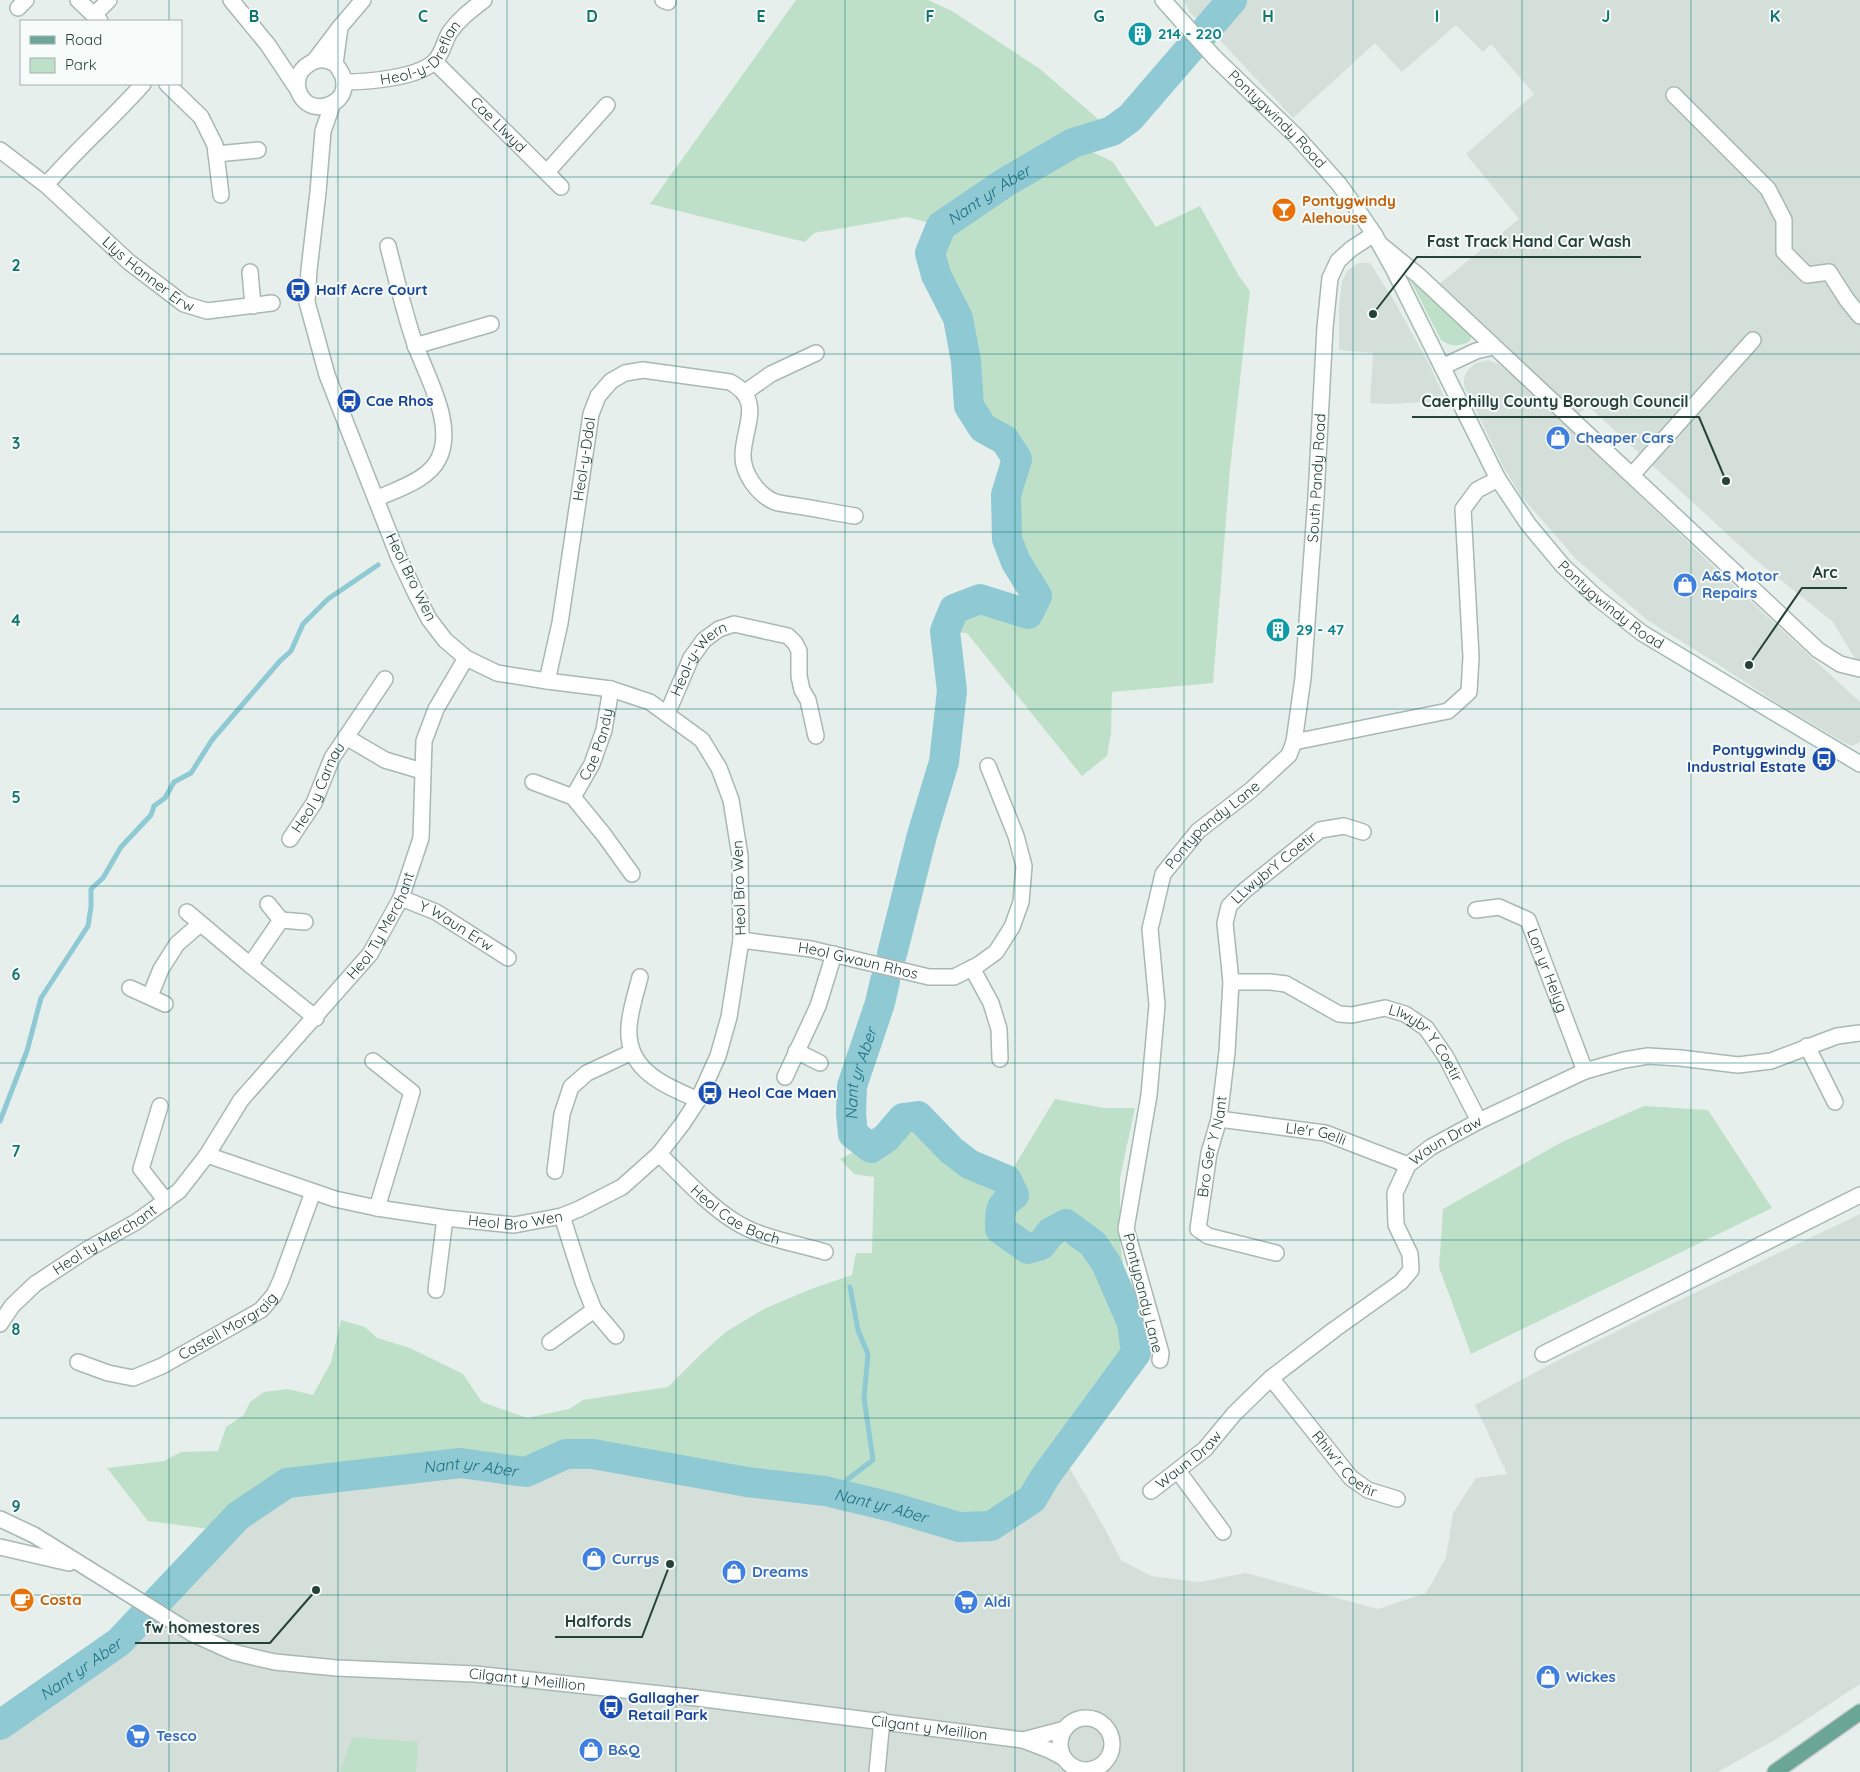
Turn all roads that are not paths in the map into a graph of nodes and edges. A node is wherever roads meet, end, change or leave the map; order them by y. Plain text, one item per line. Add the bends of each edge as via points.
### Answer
1 (78, 0) edge
2 (109, 0) edge
3 (231, 0) edge
4 (363, 0) edge
5 (484, 0) edge
6 (1163, 0) edge
7 (97, 18) edge
8 (340, 27) junction
9 (268, 45) junction
10 (435, 62) junction
11 (309, 64) junction
12 (335, 64) junction
13 (344, 82) junction
14 (142, 85) edge
15 (168, 85) edge
16 (302, 95) junction
17 (1674, 95) dead end
18 (333, 103) junction
19 (607, 105) dead end
20 (323, 131) junction
21 (0, 150) edge
22 (258, 150) dead end
23 (216, 154) junction
24 (547, 172) junction
25 (46, 185) junction
26 (562, 186) dead end
27 (221, 194) dead end
28 (1377, 240) junction
29 (388, 246) dead end
30 (250, 272) dead end
31 (272, 303) dead end
32 (253, 306) junction
33 (1860, 316) edge
34 (491, 324) dead end
35 (1753, 340) dead end
36 (416, 346) junction
37 (1493, 347) junction
38 (816, 353) dead end
39 (1442, 367) junction
40 (744, 393) junction
41 (1632, 475) junction
42 (1498, 479) junction
43 (376, 499) junction
44 (855, 516) dead end
45 (466, 658) junction
46 (1860, 669) edge
47 (385, 679) dead end
48 (546, 681) junction
49 (612, 689) junction
50 (667, 714) junction
51 (816, 736) dead end
52 (346, 737) junction
53 (1294, 742) junction
54 (1860, 764) edge
55 (988, 766) dead end
56 (422, 771) junction
57 (533, 782) dead end
58 (573, 797) junction
59 (1363, 832) dead end
60 (290, 839) dead end
61 (632, 874) dead end
62 (402, 898) junction
63 (268, 904) dead end
64 (1476, 910) dead end
65 (187, 912) dead end
66 (281, 920) junction
67 (305, 922) dead end
68 (200, 924) junction
69 (741, 940) junction
70 (834, 954) junction
71 (508, 958) dead end
72 (250, 965) junction
73 (972, 968) junction
74 (640, 977) dead end
75 (1231, 982) junction
76 (130, 988) dead end
77 (150, 996) junction
78 (165, 1004) dead end
79 (316, 1018) junction
80 (1860, 1033) edge
81 (1807, 1046) junction
82 (796, 1051) junction
83 (632, 1052) junction
84 (1000, 1059) dead end
85 (373, 1061) dead end
86 (820, 1063) dead end
87 (1584, 1071) junction
88 (784, 1077) dead end
89 (698, 1100) junction
90 (1835, 1102) dead end
91 (160, 1106) dead end
92 (1219, 1119) junction
93 (1479, 1121) junction
94 (659, 1154) junction
95 (208, 1155) junction
96 (1408, 1165) junction
97 (554, 1172) dead end
98 (313, 1192) junction
99 (1860, 1195) edge
100 (166, 1201) junction
101 (376, 1208) junction
102 (562, 1216) junction
103 (444, 1218) junction
104 (825, 1252) dead end
105 (1276, 1253) dead end
106 (436, 1290) dead end
107 (594, 1310) junction
108 (0, 1324) edge
109 (616, 1336) dead end
110 (550, 1342) dead end
111 (1543, 1354) dead end
112 (1160, 1360) dead end
113 (78, 1362) dead end
114 (1271, 1378) junction
115 (1178, 1471) junction
116 (1151, 1491) dead end
117 (1397, 1498) dead end
118 (0, 1519) edge
119 (1223, 1532) dead end
120 (0, 1547) edge
121 (83, 1566) junction
122 (1860, 1712) edge
123 (882, 1720) junction
124 (1065, 1729) junction
125 (1023, 1740) junction
126 (1066, 1764) edge
127 (1092, 1771) edge
128 (877, 1772) edge
129 (1775, 1772) edge

1 - 7 street
2 - 7 street
3 - 9 street
4 - 8 street
5 - 10 street, Heol-y-Dreflan via 465,14 449,33
6 - 28 street, Pontygwindy Road via 1214,57 1297,137 1339,184
8 - 11 street
8 - 12 street
9 - 11 street
9 - 16 street
10 - 13 street, Heol-y-Dreflan via 388,78
10 - 24 street, Cae Llwyd
11 - 12 street via 329,60
11 - 16 street via 299,74 297,82
12 - 13 street via 342,72
13 - 18 street, Heol Bro Wen via 342,94
14 - 25 street
15 - 23 street via 201,117
16 - 18 street via 314,106
16 - 20 street
17 - 33 street via 1768,190 1784,220 1784,252 1807,275 1829,272
18 - 20 street, Heol Bro Wen
19 - 24 street
20 - 43 street, Heol Bro Wen via 307,302 327,375
21 - 25 street, Llys Hanner Erw
22 - 23 street
23 - 27 street
24 - 26 street, Cae Llwyd
25 - 32 street, Llys Hanner Erw via 129,262 184,304 207,311
28 - 37 street, Pontygwindy Road
28 - 39 street, Pontygwindy Road
28 - 53 street, South Pandy Road via 1351,249 1338,261 1330,278 1303,678
29 - 36 street
30 - 32 street
31 - 32 street, Llys Hanner Erw
34 - 36 street
35 - 41 street
36 - 43 street via 438,405 444,445 438,460 427,473
37 - 39 street
37 - 41 street, Pontygwindy Road
38 - 40 street via 771,374
39 - 42 street, Pontygwindy Road
40 - 44 street via 750,413 742,455 752,483 775,502
40 - 48 street, Heol-y-Ddol via 730,382 643,370 611,381 598,396 590,414 560,623
41 - 46 street, Pontygwindy Road via 1818,650 1840,664
42 - 53 street via 1477,490 1463,509 1471,657 1469,692 1448,711
42 - 54 street, Pontygwindy Road via 1528,524 1563,566 1619,616 1663,646
43 - 45 street, Heol Bro Wen via 399,558 429,619 445,640
45 - 48 street, Heol Bro Wen via 497,673
45 - 56 street, Heol Ty Merchant via 436,709 424,741
47 - 52 street, Heol y Carnau
48 - 49 street, Heol Bro Wen
49 - 50 street, Heol Bro Wen via 650,702
49 - 58 street, Cae Pandy via 604,730 592,764
50 - 51 street, Heol-y-Wern via 691,658 704,640 719,629 742,625 788,636 795,643 799,651 802,690 808,700
50 - 69 street, Heol Bro Wen via 702,740 720,768 731,800 740,856
52 - 56 street, Heol y Carnau via 385,760
52 - 60 street, Heol y Carnau via 332,758 314,803
53 - 112 street, Pontypandy Lane via 1289,755 1251,790 1198,831 1163,874 1150,929 1158,1005 1148,1095 1126,1229 1161,1353
55 - 73 street, Heol Gwaun Rhos via 1016,836 1024,866 1021,902 1012,927 996,952
56 - 62 street, Heol Ty Merchant via 420,838
57 - 58 street, Cae Pandy
58 - 61 street, Cae Pandy
59 - 75 street, LLwybrY Coetir via 1344,826 1320,830 1229,906 1225,923
62 - 71 street, Y Waun Erw via 436,912
62 - 79 street, Heol Ty Merchant via 370,954
63 - 66 street
64 - 87 street, Lon yr Helyg via 1499,906 1528,920
65 - 68 street
66 - 67 street
66 - 72 street
68 - 72 street
68 - 77 street via 176,944
69 - 70 street, Heol Gwaun Rhos
69 - 89 street, Heol Bro Wen via 729,1018 718,1056
70 - 73 street, Heol Gwaun Rhos via 929,977 954,977
70 - 82 street via 818,1006
72 - 79 street
73 - 84 street via 991,1003 998,1029
74 - 83 street via 629,1028
75 - 92 street, Bro Ger Y Nant
75 - 93 street, Llwybr Y Coetir via 1286,984 1339,1014 1352,1015 1385,1008 1404,1014 1426,1028 1446,1057
76 - 77 street
77 - 78 street
79 - 95 street, Heol Ty Merchant via 241,1100
80 - 81 street, Waun Draw via 1837,1036
81 - 87 street, Waun Draw via 1771,1061 1738,1065 1648,1056
81 - 90 street
82 - 86 street
82 - 88 street
83 - 89 street via 642,1069 662,1084
83 - 97 street via 587,1073 571,1087 562,1114
85 - 101 street via 412,1092
87 - 93 street, Waun Draw
89 - 94 street, Heol Bro Wen
91 - 100 street via 141,1168
92 - 96 street, Lle'r Gelli via 1325,1133
92 - 105 street, Bro Ger Y Nant via 1209,1152 1198,1228 1208,1236
93 - 96 street, Waun Draw via 1431,1147
94 - 102 street, Heol Bro Wen via 622,1188
94 - 104 street, Heol Cae Bach via 706,1200 734,1221 762,1234
95 - 98 street, Heol Bro Wen
95 - 100 street, Heol ty Merchant via 179,1191
96 - 114 street, Waun Draw via 1395,1193 1396,1225 1410,1254 1411,1270 1400,1282
98 - 101 street, Heol Bro Wen
98 - 113 street, Castell Morgraig via 281,1280 261,1310 162,1366 133,1378
99 - 111 street
100 - 108 street, Heol ty Merchant via 35,1284 12,1306
101 - 103 street, Heol Bro Wen
102 - 103 street, Heol Bro Wen via 514,1225
102 - 107 street
103 - 106 street
107 - 109 street
107 - 110 street
114 - 115 street, Waun Draw via 1234,1414 1205,1449
114 - 117 street, Rhiw'r Coetir via 1351,1478 1368,1490
115 - 116 street, Waun Draw
115 - 119 street
118 - 121 street, Cilgant y Meillion via 34,1535
120 - 121 street, Cilgant y Meillion
121 - 123 street, Cilgant y Meillion via 193,1634 252,1657 275,1662 382,1671 475,1674
122 - 129 main road
123 - 125 street, Cilgant y Meillion
123 - 128 street
124 - 125 street, Cilgant y Meillion
124 - 126 street via 1060,1743
124 - 127 street via 1079,1719 1088,1718 1102,1724 1108,1731 1112,1746 1110,1754
125 - 126 street, Cilgant y Meillion via 1049,1750
126 - 127 street

